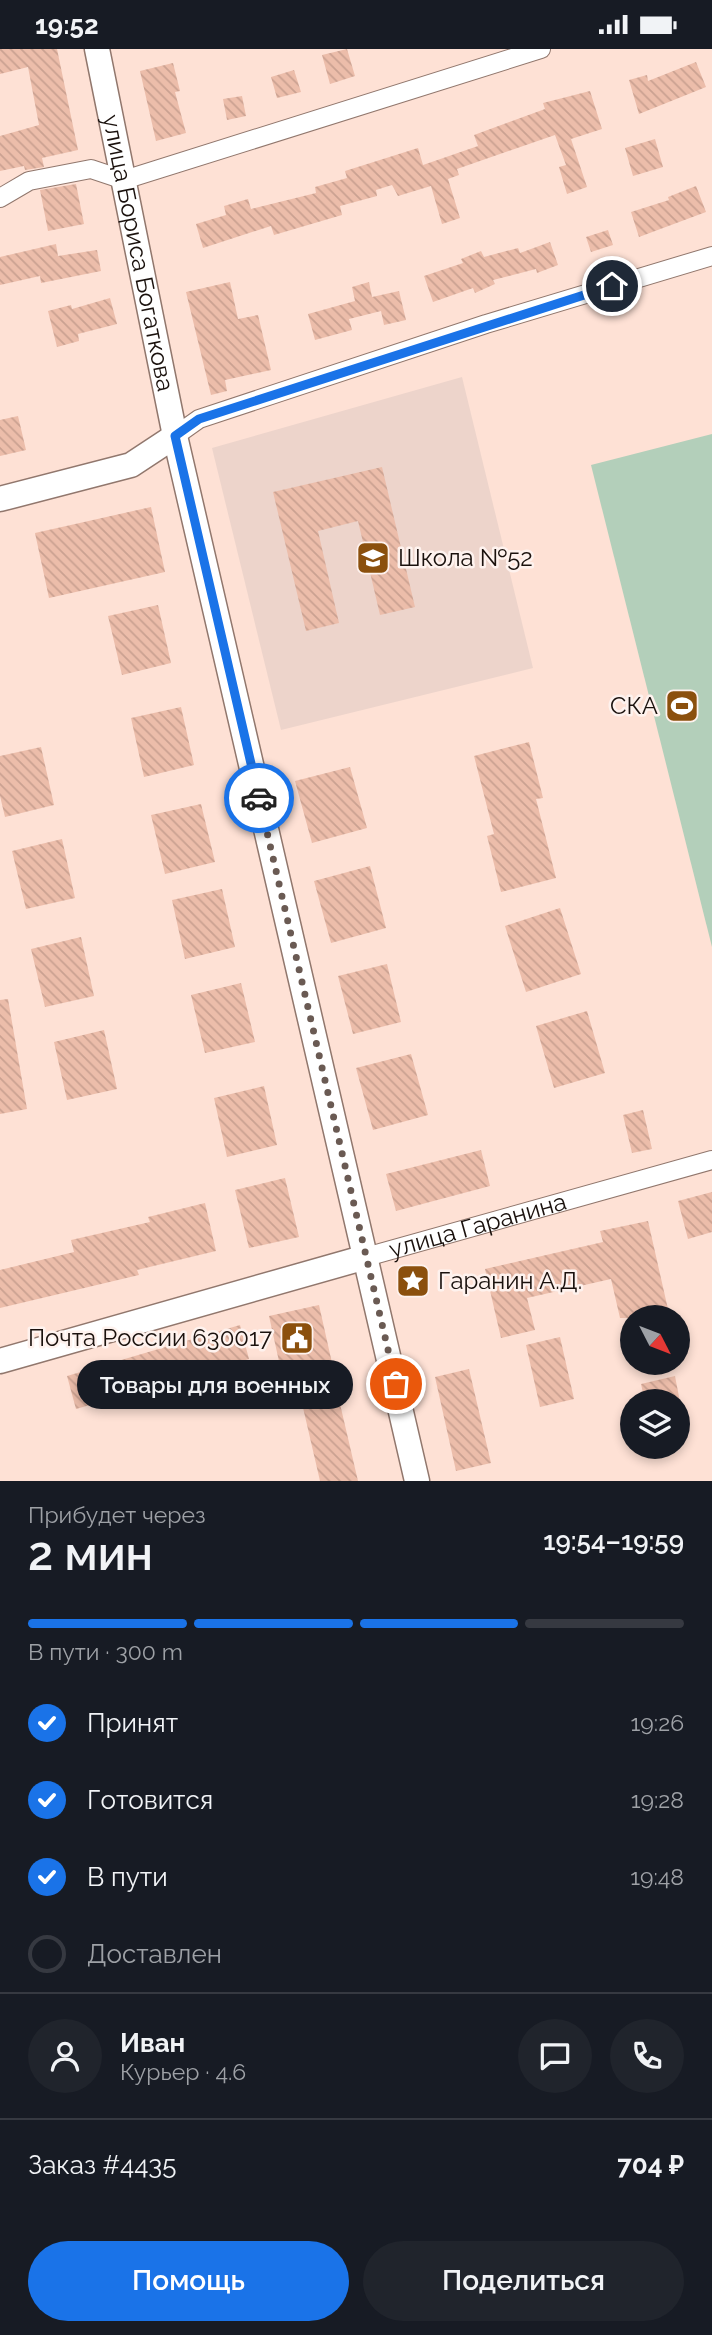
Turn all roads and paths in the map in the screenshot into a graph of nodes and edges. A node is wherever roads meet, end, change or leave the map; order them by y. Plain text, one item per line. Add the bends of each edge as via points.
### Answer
1 (97, 49) edge
2 (541, 49) edge
3 (124, 180) junction
4 (0, 198) edge
5 (712, 256) edge
6 (175, 436) junction
7 (0, 499) edge
8 (712, 1160) edge
9 (366, 1257) junction
10 (0, 1361) edge
11 (417, 1481) edge

1 - 3 main road, улица Бориса Богаткова
2 - 3 street
3 - 4 street via 91,169 29,181
3 - 6 main road, улица Бориса Богаткова
5 - 6 street via 486,324 199,419
6 - 7 main road via 131,465
6 - 9 main road, улица Бориса Богаткова
8 - 9 street, улица Гаранина
9 - 10 main road, улица Гаранина
9 - 11 main road, улица Бориса Богаткова

